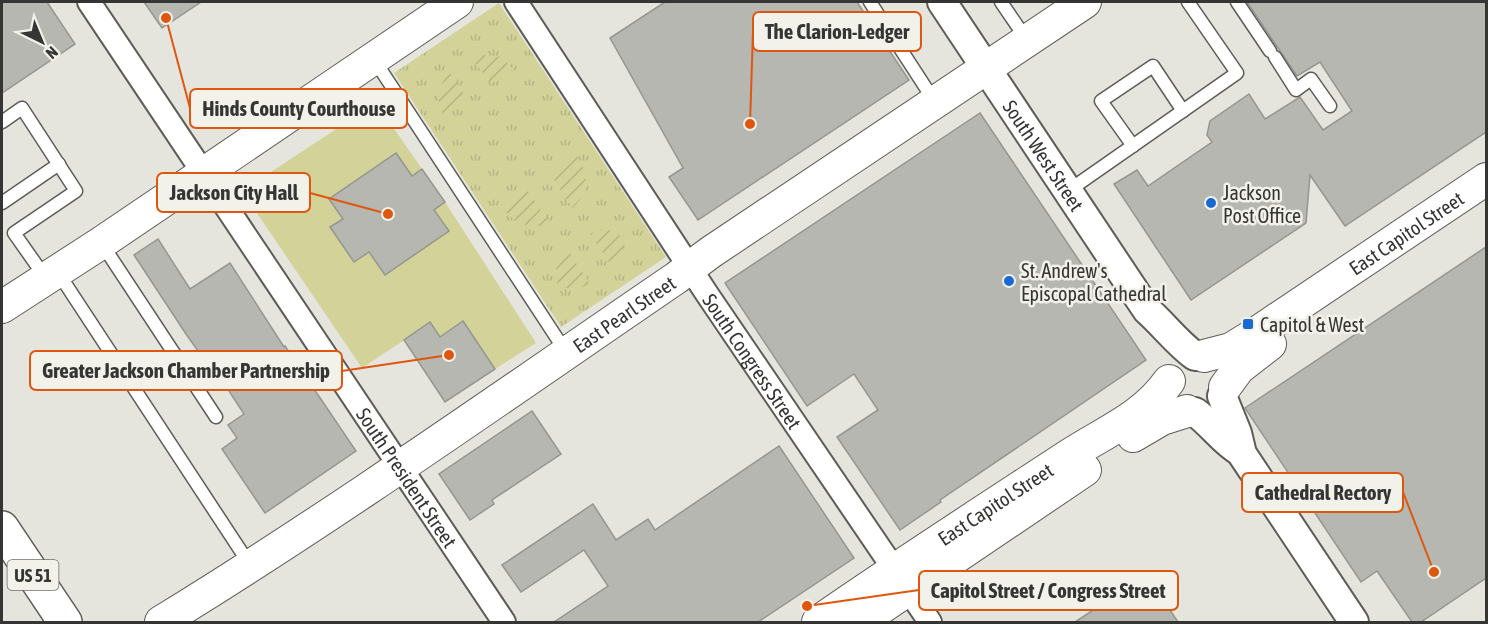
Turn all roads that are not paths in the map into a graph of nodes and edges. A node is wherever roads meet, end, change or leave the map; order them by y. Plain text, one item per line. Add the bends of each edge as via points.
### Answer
1 (89, 2) edge
2 (457, 2) edge
3 (516, 2) edge
4 (870, 2) edge
5 (942, 2) edge
6 (1001, 2) edge
7 (1085, 2) edge
8 (1188, 2) edge
9 (1237, 2) edge
10 (1027, 40) junction
11 (373, 58) junction
12 (986, 68) junction
13 (936, 103) junction
14 (1330, 106) dead end
15 (1183, 111) junction
16 (2, 122) edge
17 (1133, 146) junction
18 (59, 164) junction
19 (202, 173) junction
20 (1486, 179) edge
21 (1067, 192) junction
22 (1486, 200) edge
23 (2, 203) edge
24 (101, 243) junction
25 (690, 268) junction
26 (51, 275) junction
27 (2, 307) edge
28 (567, 353) junction
29 (1185, 367) junction
30 (1224, 391) junction
31 (1191, 412) junction
32 (216, 417) dead end
33 (1242, 454) junction
34 (400, 466) junction
35 (2, 528) edge
36 (251, 566) junction
37 (901, 580) junction
38 (65, 622) edge
39 (161, 622) edge
40 (504, 622) edge
41 (818, 622) edge
42 (860, 622) edge
43 (930, 622) edge
44 (1354, 622) edge

1 - 19 street, South President Street
2 - 11 main road
3 - 25 street, South Congress Street
4 - 13 lane
5 - 12 street, South West Street
6 - 10 lane
7 - 10 main road, East Pearl Street
8 - 15 lane via 1237,73
9 - 14 lane via 1296,90 1311,79
10 - 12 main road, East Pearl Street
11 - 19 main road
11 - 28 lane
12 - 13 main road, East Pearl Street
12 - 21 street, South West Street
13 - 25 main road, East Pearl Street
15 - 17 lane
15 - 17 lane via 1153,66 1101,101
16 - 18 lane via 22,108
17 - 21 lane
18 - 23 lane
18 - 26 lane via 76,191 14,233
19 - 24 main road
19 - 34 street, South President Street
20 - 29 main road, East Capitol Street via 1237,345
21 - 29 street, South West Street
22 - 30 main road, East Capitol Street via 1258,352 1239,368
24 - 26 main road
24 - 32 lane
25 - 28 main road, East Pearl Street
25 - 37 street, South Congress Street
26 - 27 main road
26 - 36 lane
28 - 34 main road, East Pearl Street
29 - 30 main road via 1213,362 1220,369
29 - 31 main road via 1169,390 1179,406
29 - 37 main road, East Capitol Street via 1136,415 1070,454
30 - 31 main road via 1212,408
30 - 33 street
31 - 33 street via 1210,423
31 - 37 main road, East Capitol Street via 1162,419 1140,431
33 - 44 street
34 - 36 main road, East Pearl Street
34 - 40 street, South President Street
35 - 38 main road, US 51
36 - 39 main road, East Pearl Street
37 - 41 main road, East Capitol Street
37 - 42 main road, East Capitol Street
37 - 43 street, South Congress Street

